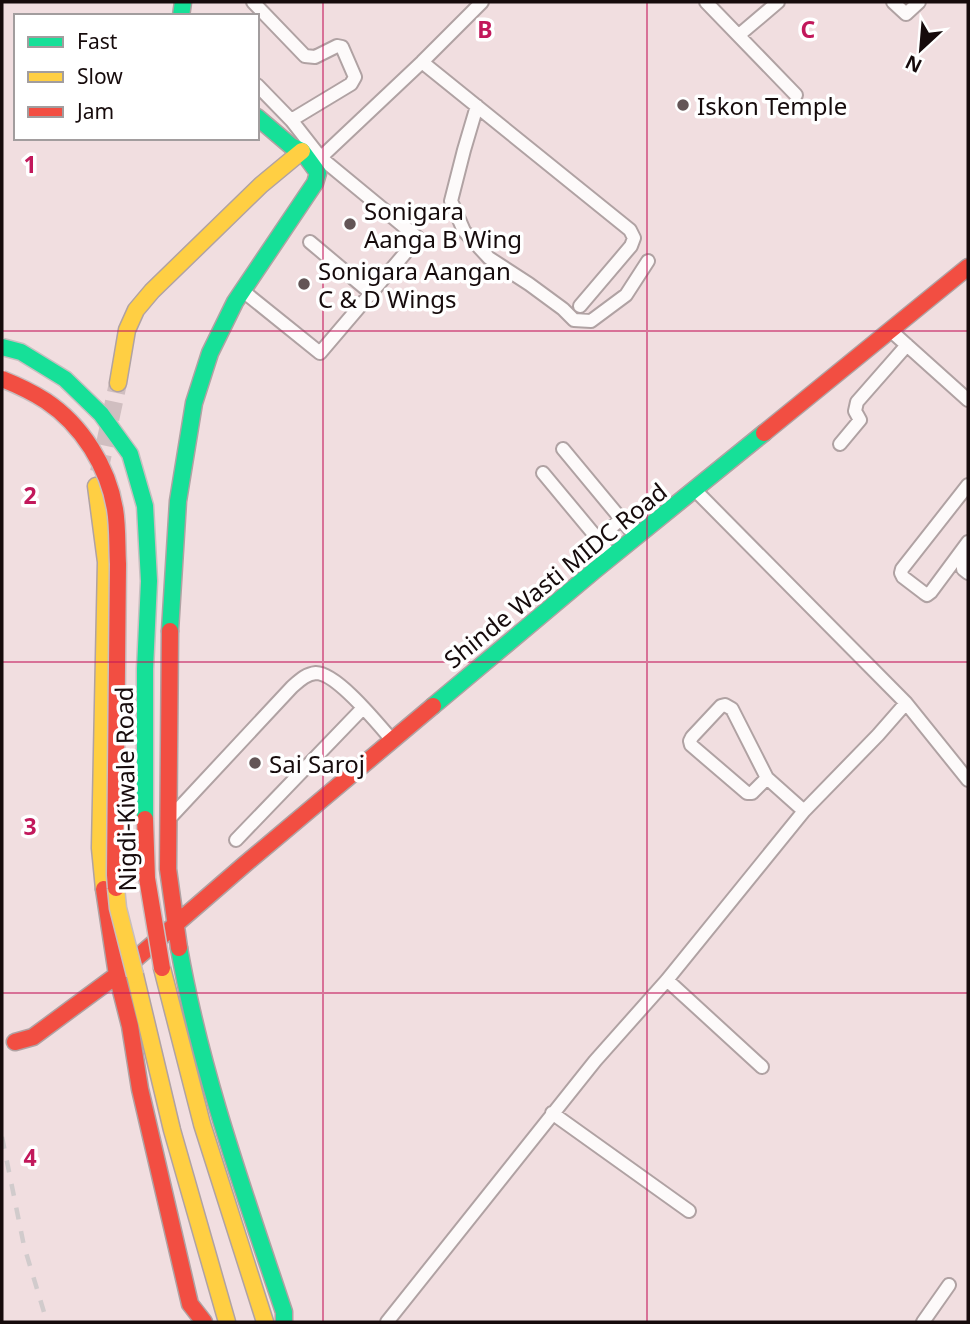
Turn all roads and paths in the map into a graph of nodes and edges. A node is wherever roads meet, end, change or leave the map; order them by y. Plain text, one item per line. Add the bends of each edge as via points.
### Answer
1 (482, 2) edge
2 (706, 2) edge
3 (778, 2) edge
4 (893, 2) edge
5 (919, 2) edge
6 (254, 8) edge
7 (738, 35) junction
8 (422, 62) junction
9 (259, 87) edge
10 (796, 95) dead end
11 (477, 106) junction
12 (259, 119) edge
13 (292, 121) junction
14 (302, 151) junction
15 (317, 162) junction
16 (310, 242) dead end
17 (648, 261) dead end
18 (968, 268) edge
19 (243, 290) junction
20 (372, 294) junction
21 (580, 306) dead end
22 (893, 328) junction
23 (907, 345) junction
24 (2, 347) edge
25 (2, 379) edge
26 (118, 383) tunnel mouth
27 (968, 398) edge
28 (840, 444) dead end
29 (563, 449) dead end
30 (543, 473) dead end
31 (968, 485) edge
32 (96, 486) tunnel mouth
33 (694, 489) junction
34 (621, 519) junction
35 (636, 537) junction
36 (598, 539) junction
37 (968, 542) edge
38 (612, 556) junction
39 (968, 557) edge
40 (968, 573) edge
41 (906, 703) junction
42 (363, 708) junction
43 (392, 740) junction
44 (767, 778) junction
45 (968, 780) edge
46 (804, 811) junction
47 (168, 820) junction
48 (236, 840) dead end
49 (175, 923) junction
50 (117, 975) junction
51 (667, 980) junction
52 (15, 1042) dead end
53 (762, 1067) dead end
54 (552, 1113) junction
55 (689, 1210) dead end
56 (949, 1285) dead end
57 (204, 1322) edge
58 (227, 1322) edge
59 (265, 1322) edge
60 (284, 1322) edge
61 (387, 1322) edge
62 (923, 1322) edge

1 - 8 street
2 - 7 street
3 - 7 street
4 - 5 street via 906,14
6 - 13 street via 304,56 315,57 342,47 355,77
7 - 10 street
8 - 11 street
8 - 15 street
9 - 13 street
11 - 17 street via 451,201 464,231 489,258 574,320 591,321 626,295
11 - 21 street via 630,230 631,246
12 - 14 street
13 - 15 street
14 - 15 street
14 - 26 street via 261,185 136,310 127,330
15 - 19 street via 315,183
15 - 20 street via 418,238
16 - 20 street
18 - 22 street, Shinde Wasti MIDC Road
19 - 20 street via 320,353
19 - 47 street via 210,354 194,402 178,501 170,635
22 - 23 street
22 - 27 street
22 - 33 street, Shinde Wasti MIDC Road
23 - 27 street
23 - 28 street via 857,402 860,420
24 - 59 street, Nigdi-Kiwale Road, bridge via 22,352 65,379 101,414 130,454 145,506 149,581 147,878 162,968 202,1124
25 - 58 street, Nigdi-Kiwale Road, bridge via 59,411 103,469 112,495 118,564 118,908 172,1130
29 - 34 street
30 - 36 street
31 - 37 street via 901,573 927,594
32 - 50 street via 106,562 100,848
33 - 35 street, Shinde Wasti MIDC Road
33 - 41 street
34 - 35 street
34 - 36 street
35 - 38 street, Shinde Wasti MIDC Road
36 - 38 street
38 - 43 street, Shinde Wasti MIDC Road
39 - 40 street via 963,565
41 - 45 street
41 - 46 street
42 - 43 street
42 - 47 street via 325,675 304,676
42 - 48 street
43 - 49 street, Shinde Wasti MIDC Road
44 - 44 street via 730,707 721,706 692,737 694,748 744,792 752,793
44 - 46 street
46 - 51 street
47 - 49 street
49 - 50 street, Shinde Wasti MIDC Road
49 - 60 street via 223,1130
50 - 52 street, Shinde Wasti MIDC Road via 33,1037
50 - 57 street via 190,1304
51 - 53 street
51 - 54 street
54 - 55 street
54 - 61 street
56 - 62 street

